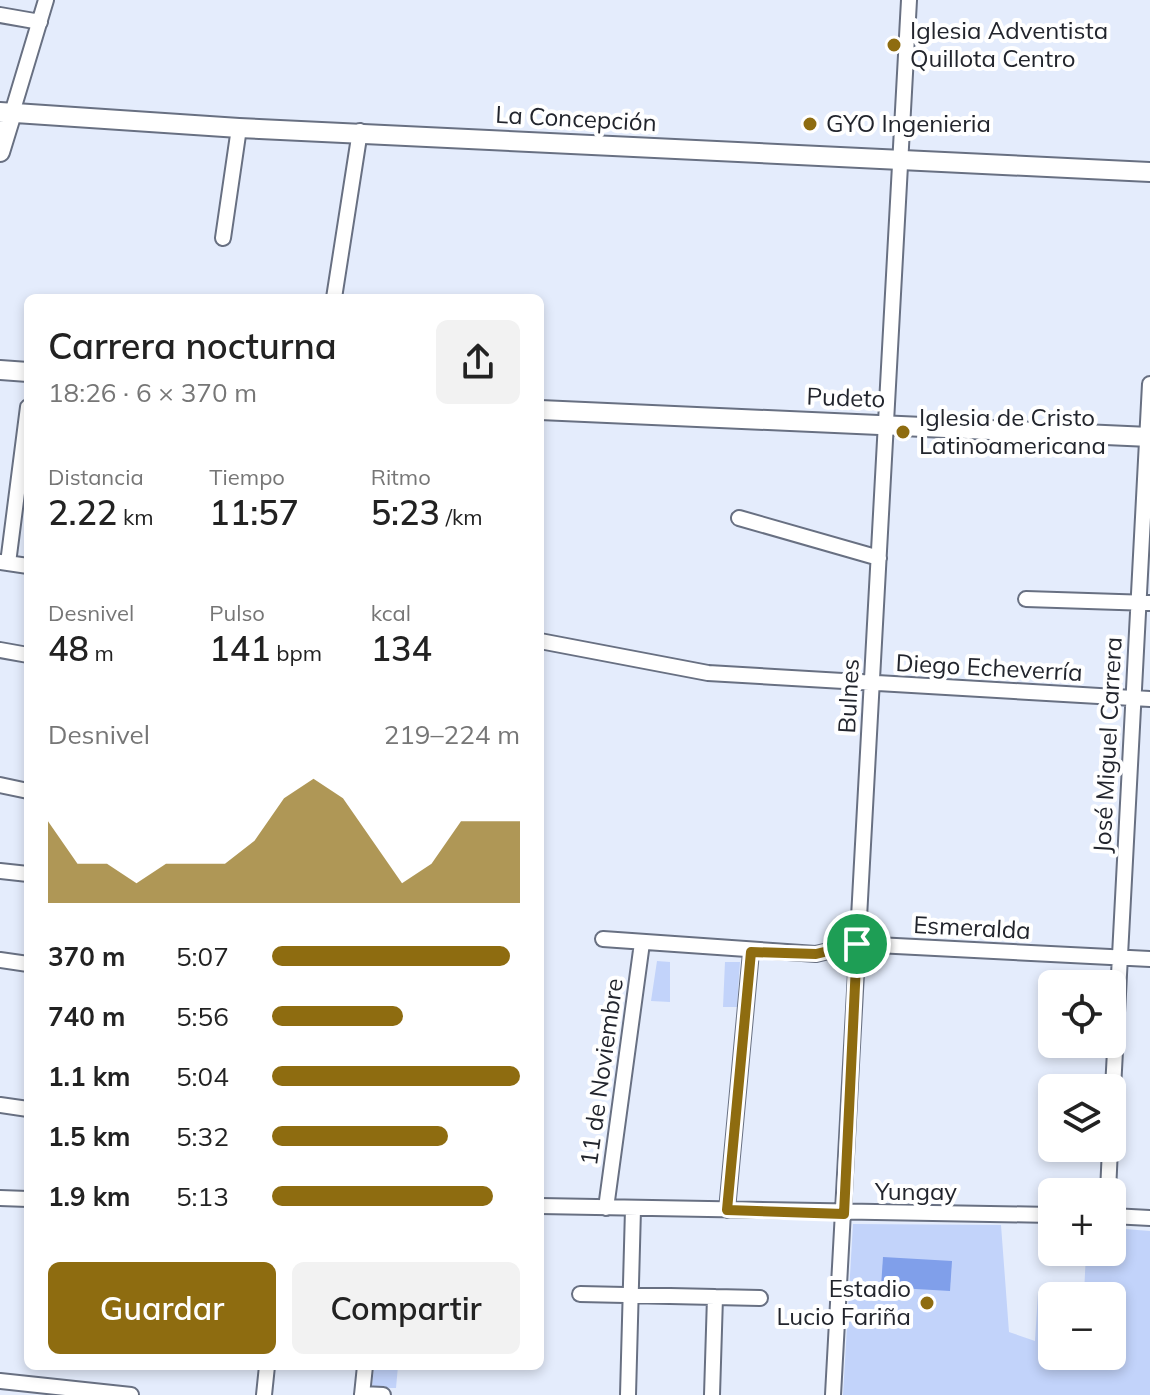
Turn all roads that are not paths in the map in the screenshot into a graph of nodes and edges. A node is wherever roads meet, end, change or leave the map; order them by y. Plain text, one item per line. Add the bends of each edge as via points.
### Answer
1 (46, 0) edge
2 (909, 0) edge
3 (0, 15) edge
4 (40, 22) junction
5 (6, 112) edge
6 (239, 128) junction
7 (360, 131) junction
8 (0, 152) edge
9 (899, 159) junction
10 (1150, 172) edge
11 (223, 238) dead end
12 (335, 294) edge
13 (0, 370) edge
14 (24, 372) edge
15 (1150, 384) edge
16 (544, 410) edge
17 (888, 424) junction
18 (1149, 437) edge
19 (24, 463) edge
20 (739, 518) dead end
21 (12, 529) junction
22 (24, 530) edge
23 (879, 558) junction
24 (4, 563) edge
25 (24, 566) edge
26 (1026, 599) dead end
27 (1144, 603) edge
28 (544, 642) edge
29 (0, 650) edge
30 (24, 654) edge
31 (872, 683) junction
32 (1131, 698) junction
33 (1150, 699) edge
34 (0, 785) edge
35 (24, 790) edge
36 (0, 871) edge
37 (24, 874) edge
38 (603, 939) dead end
39 (642, 943) junction
40 (857, 944) junction
41 (751, 952) junction
42 (1119, 958) junction
43 (1150, 959) edge
44 (0, 960) edge
45 (24, 963) edge
46 (1114, 1074) edge
47 (0, 1105) edge
48 (24, 1108) edge
49 (0, 1198) edge
50 (24, 1199) edge
51 (544, 1206) edge
52 (606, 1208) junction
53 (633, 1209) junction
54 (727, 1210) junction
55 (844, 1214) junction
56 (1038, 1215) edge
57 (1126, 1217) edge
58 (1150, 1218) edge
59 (580, 1294) dead end
60 (631, 1295) junction
61 (715, 1297) junction
62 (760, 1298) dead end
63 (267, 1370) edge
64 (365, 1370) edge
65 (0, 1381) edge
66 (76, 1392) edge
67 (362, 1394) edge
68 (131, 1395) edge
69 (264, 1395) edge
70 (383, 1395) edge
71 (628, 1395) edge
72 (712, 1395) edge
73 (833, 1395) edge

1 - 4 street
2 - 9 street, Bulnes
3 - 4 street
4 - 5 street
5 - 6 main road, La Concepción
5 - 8 main road
6 - 7 main road, La Concepción
6 - 11 street
7 - 9 main road, La Concepción
7 - 12 street
9 - 10 main road, La Concepción
9 - 17 street, Bulnes
13 - 14 main road
15 - 18 street, José Miguel Carrera
16 - 17 main road, Pudeto
17 - 18 main road, Pudeto
17 - 23 street, Bulnes
18 - 27 street, José Miguel Carrera
19 - 21 street
20 - 23 street
21 - 22 street
21 - 24 street
23 - 31 street, Bulnes
24 - 25 street
26 - 27 street
27 - 32 street, José Miguel Carrera
28 - 31 street, Diego Echeverría via 708,673
29 - 30 street
31 - 32 street, Diego Echeverría
31 - 40 street, Bulnes
32 - 33 street, Diego Echeverría
32 - 42 street, José Miguel Carrera
34 - 35 street
36 - 37 street
38 - 39 street, Esmeralda
39 - 41 street, Esmeralda
39 - 52 street, 11 de Noviembre
40 - 41 street, Esmeralda via 816,954
40 - 42 street, Esmeralda
40 - 55 street, Bulnes
41 - 54 street
42 - 43 street, Esmeralda
42 - 46 street, José Miguel Carrera
44 - 45 street
47 - 48 street
49 - 50 street
51 - 52 street, Yungay
52 - 53 street, Yungay
53 - 54 street, Yungay
53 - 60 street
54 - 55 street, Yungay
55 - 56 street, Yungay
55 - 73 street, Bulnes
57 - 58 street
59 - 60 street
60 - 61 street
60 - 71 street
61 - 62 street
61 - 72 street
63 - 69 street
64 - 67 street
65 - 66 street
66 - 68 street
67 - 70 street

